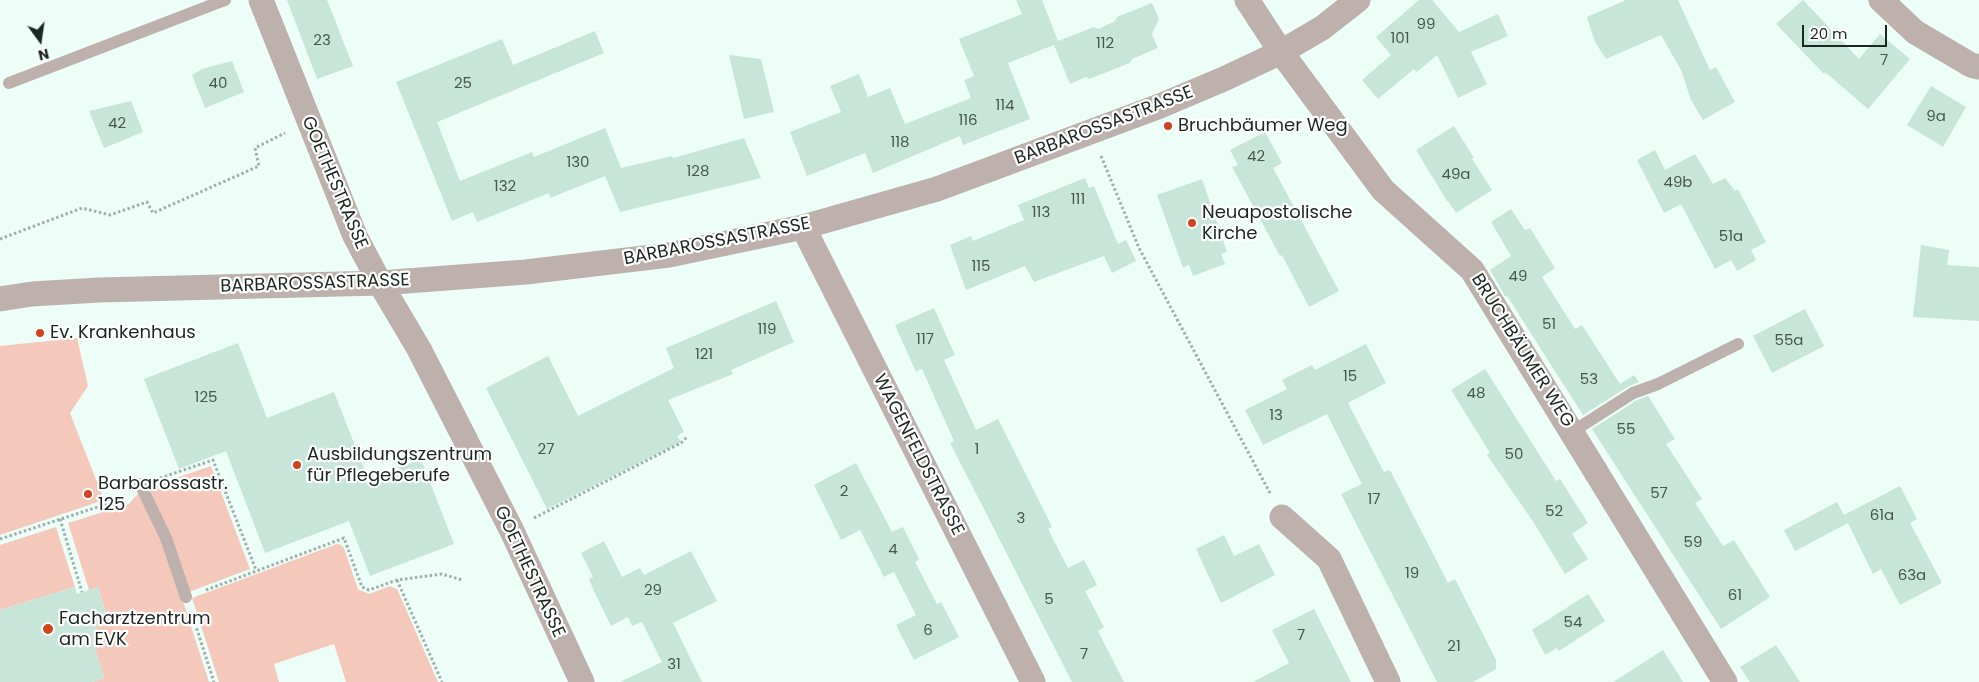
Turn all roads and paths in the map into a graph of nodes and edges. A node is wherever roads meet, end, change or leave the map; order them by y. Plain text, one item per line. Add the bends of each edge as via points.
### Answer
1 (225, 0) edge
2 (261, 0) edge
3 (1247, 0) edge
4 (1358, 0) edge
5 (1881, 0) edge
6 (1281, 52) junction
7 (1979, 67) edge
8 (9, 83) dead end
9 (308, 121) junction
10 (1092, 132) junction
11 (803, 227) junction
12 (0, 238) edge
13 (380, 283) junction
14 (0, 299) edge
15 (1738, 344) dead end
16 (1572, 432) junction
17 (687, 437) dead end
18 (140, 484) junction
19 (1282, 517) joint
20 (60, 519) junction
21 (510, 529) junction
22 (0, 539) edge
23 (256, 570) junction
24 (397, 580) junction
25 (462, 580) dead end
26 (82, 592) dead end
27 (186, 597) junction
28 (214, 682) edge
29 (442, 682) edge
30 (582, 682) edge
31 (1033, 682) edge
32 (1388, 682) edge
33 (1725, 682) edge

1 - 8 lane
2 - 9 street, GOETHESTRASSE
3 - 6 street, BRUCHBÄUMER WEG
4 - 6 street, BARBAROSSASTRASSE via 1322,28
5 - 7 street via 1915,32
6 - 10 street, BARBAROSSASTRASSE via 1226,78
6 - 16 street, BRUCHBÄUMER WEG via 1383,190 1472,270
9 - 12 path via 255,148 259,166 153,213 148,202 110,215 82,208
9 - 13 street, GOETHESTRASSE via 355,236
10 - 11 street, BARBAROSSASTRASSE via 937,189
10 - 19 path via 1139,248
11 - 13 street, BARBAROSSASTRASSE via 669,255 526,272
11 - 31 street, WAGENFELDSTRASSE
13 - 14 street, BARBAROSSASTRASSE via 99,290
13 - 21 street, GOETHESTRASSE via 419,349
15 - 16 lane via 1633,393
16 - 33 street, BRUCHBÄUMER WEG
17 - 21 path via 681,443
18 - 20 path via 132,496
18 - 23 path via 213,460
18 - 27 lane via 166,538
19 - 32 street via 1329,559
20 - 22 path
20 - 26 path
21 - 30 street, GOETHESTRASSE
23 - 24 path via 344,538 362,587 369,590
23 - 27 path
24 - 25 path via 442,574
24 - 29 path
27 - 28 path

